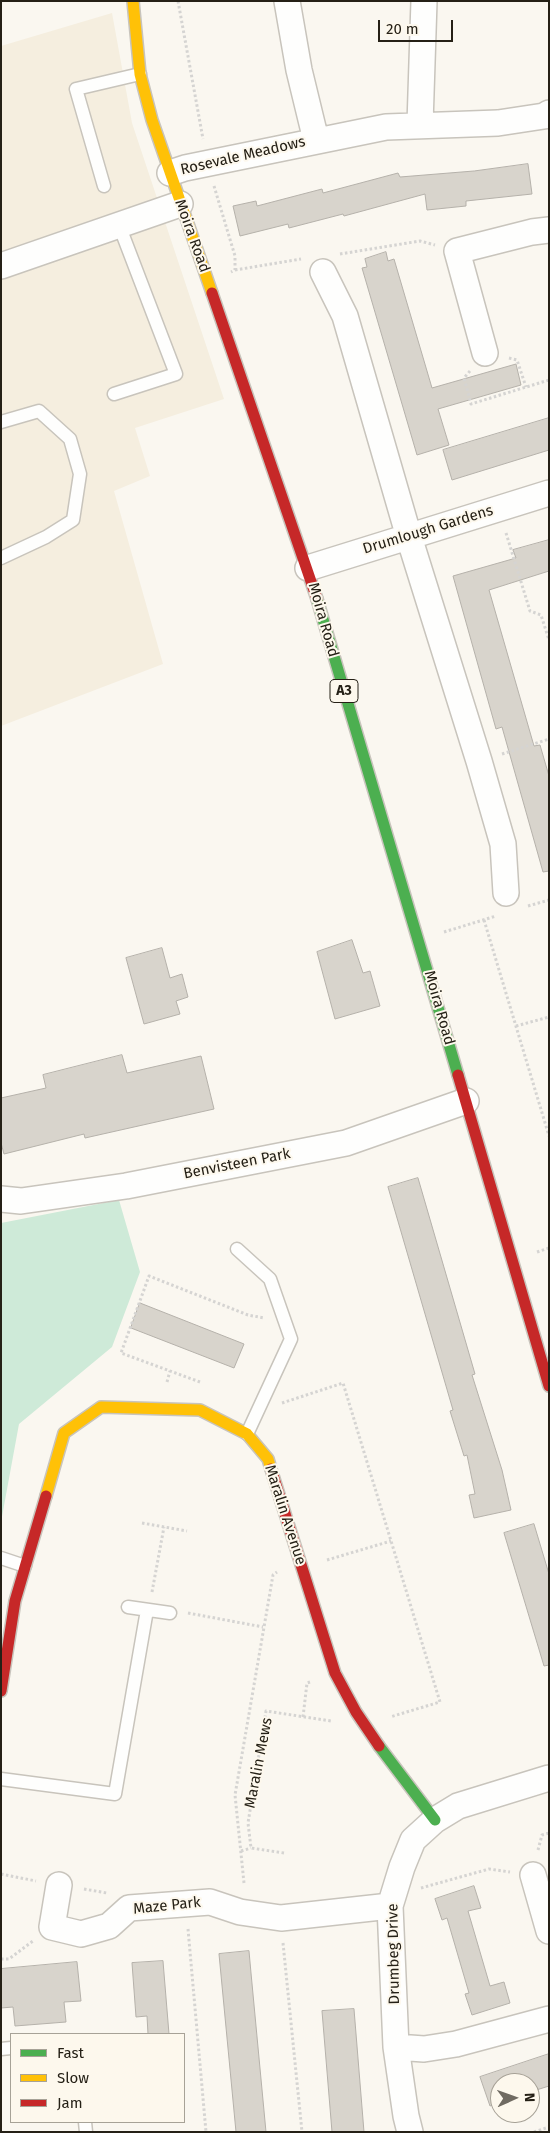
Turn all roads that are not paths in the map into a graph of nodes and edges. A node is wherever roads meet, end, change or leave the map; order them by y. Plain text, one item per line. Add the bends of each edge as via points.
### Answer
1 (133, 1) edge
2 (287, 1) edge
3 (424, 1) edge
4 (140, 74) junction
5 (549, 114) edge
6 (420, 124) junction
7 (316, 140) junction
8 (170, 174) junction
9 (104, 186) dead end
10 (180, 204) junction
11 (119, 225) junction
12 (549, 230) edge
13 (322, 262) road end
14 (1, 266) edge
15 (485, 353) road end
16 (114, 394) dead end
17 (1, 422) edge
18 (549, 493) edge
19 (409, 537) junction
20 (1, 558) edge
21 (308, 568) junction
22 (511, 905) road end
23 (466, 1101) junction
24 (1, 1199) edge
25 (237, 1250) dead end
26 (549, 1386) edge
27 (247, 1434) junction
28 (1, 1558) edge
29 (25, 1566) junction
30 (128, 1607) dead end
31 (147, 1610) junction
32 (170, 1613) dead end
33 (1, 1691) edge
34 (549, 1778) edge
35 (1, 1779) edge
36 (435, 1820) junction
37 (533, 1875) road end
38 (59, 1885) dead end
39 (393, 1897) junction
40 (549, 1931) edge
41 (549, 2019) edge
42 (396, 2047) junction
43 (410, 2132) edge

1 - 4 main road, Moira Road / A3
2 - 7 street, Rosevale Meadows
3 - 6 street
4 - 8 main road, Moira Road / A3
4 - 9 lane via 76,89
5 - 6 street, Rosevale Meadows via 498,123
6 - 7 street, Rosevale Meadows
7 - 8 street, Rosevale Meadows
8 - 10 main road, Moira Road / A3
10 - 11 street
10 - 21 main road, Moira Road / A3
11 - 14 street
11 - 16 lane via 176,374
12 - 15 street via 457,251
13 - 19 street via 345,316
17 - 20 lane via 39,411 70,439 80,474 73,520
18 - 19 street, Drumlough Gardens
19 - 21 street, Drumlough Gardens
19 - 22 street via 503,844
21 - 23 main road, Moira Road / A3
23 - 24 street, Benvisteen Park via 346,1143 126,1186 21,1201
23 - 26 main road, Moira Road / A3
25 - 27 lane via 270,1279 290,1339
27 - 29 main road, Maralin Avenue via 200,1410 101,1407 64,1433
27 - 36 main road, Maralin Avenue via 268,1459 335,1673 348,1702
28 - 29 lane
29 - 33 main road, Maralin Avenue via 15,1601
30 - 31 lane
31 - 32 lane
31 - 35 lane via 115,1794
34 - 36 street, Drumbeg Drive via 458,1806
36 - 39 street, Drumbeg Drive via 413,1840
37 - 40 street
38 - 39 street, Maze Park via 52,1927 80,1934 110,1926 129,1908 210,1902 240,1912 281,1918
39 - 42 street, Drumbeg Drive
41 - 42 street via 456,2044 424,2049
42 - 43 street, Drumbeg Drive

